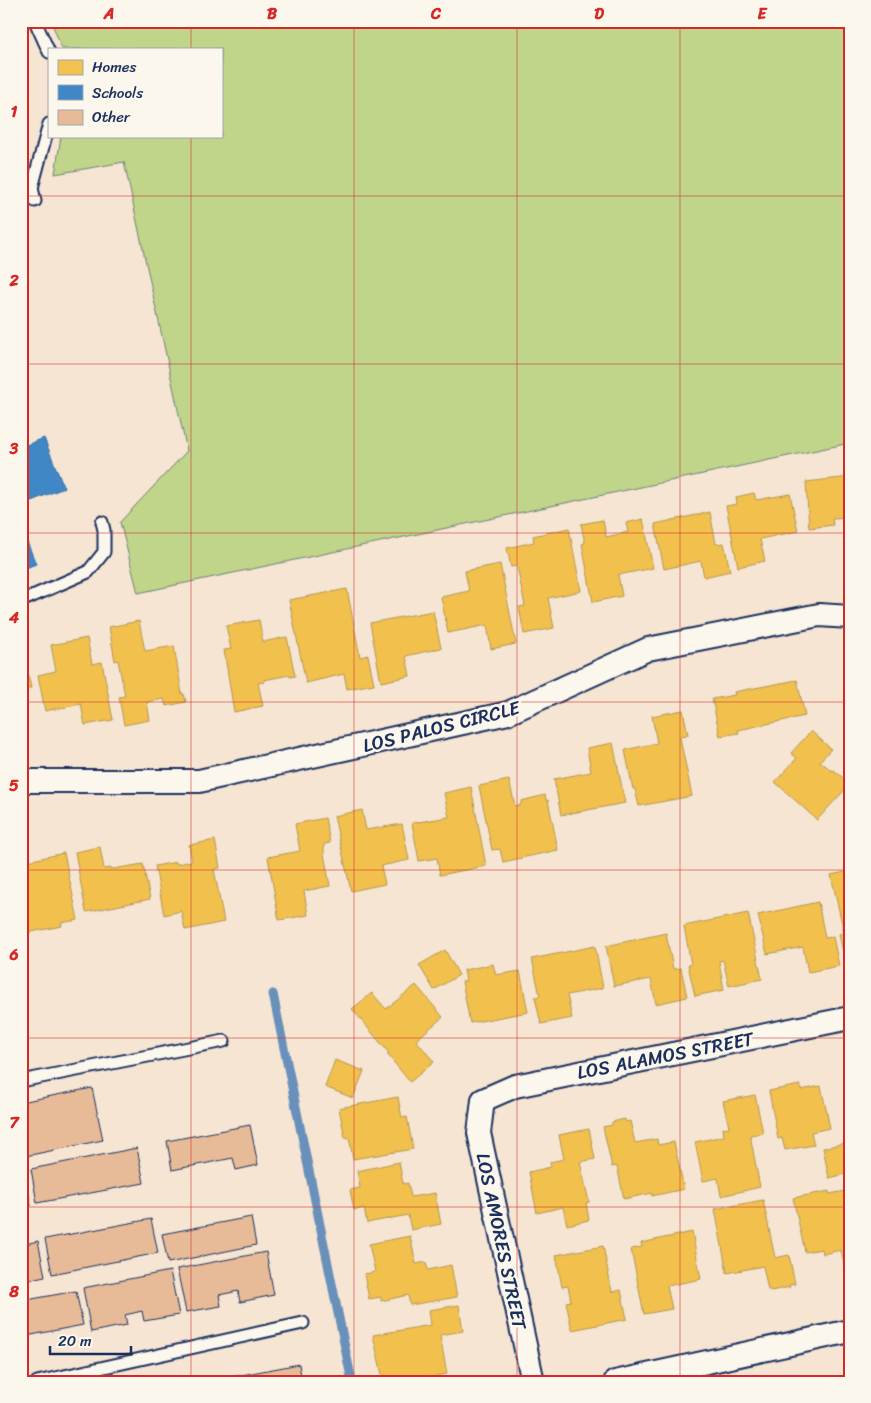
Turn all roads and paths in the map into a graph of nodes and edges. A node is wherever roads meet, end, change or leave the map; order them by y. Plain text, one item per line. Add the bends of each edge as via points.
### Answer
1 (36, 21) edge
2 (48, 50) edge
3 (48, 128) edge
4 (35, 201) dead end
5 (102, 522) dead end
6 (21, 600) edge
7 (850, 616) edge
8 (21, 781) edge
9 (850, 1018) edge
10 (224, 1041) dead end
11 (21, 1081) edge
12 (483, 1100) joint
13 (303, 1323) dead end
14 (850, 1331) edge
15 (37, 1382) edge
16 (533, 1382) edge
17 (615, 1382) edge

1 - 2 lane
3 - 4 lane via 32,188
5 - 6 lane via 104,552 88,572
7 - 8 street, LOS PALOS CIRCLE via 819,615 648,649 508,713 199,781
9 - 12 street, LOS ALAMOS STREET via 515,1086
10 - 11 lane
12 - 16 street, LOS AMORES STREET via 478,1133
13 - 15 lane
14 - 17 street

